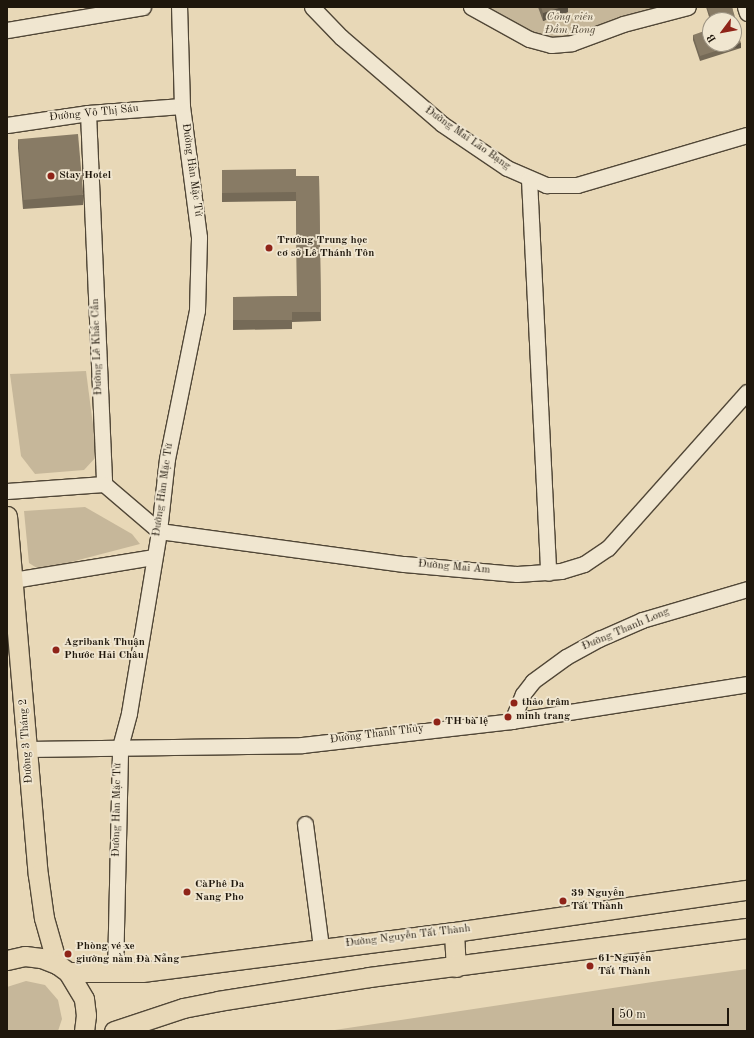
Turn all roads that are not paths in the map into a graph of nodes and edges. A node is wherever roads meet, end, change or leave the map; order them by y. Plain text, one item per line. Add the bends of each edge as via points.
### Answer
1 (143, 7) edge
2 (179, 7) edge
3 (312, 7) edge
4 (471, 7) edge
5 (688, 7) edge
6 (745, 7) edge
7 (747, 13) edge
8 (7, 30) edge
9 (182, 106) junction
10 (88, 113) junction
11 (7, 125) edge
12 (747, 135) edge
13 (530, 179) junction
14 (747, 392) edge
15 (104, 484) junction
16 (7, 491) edge
17 (7, 516) edge
18 (159, 531) junction
19 (154, 557) junction
20 (548, 573) junction
21 (12, 577) junction
22 (747, 588) edge
23 (747, 684) edge
24 (512, 721) junction
25 (120, 747) junction
26 (27, 749) junction
27 (305, 824) dead end
28 (747, 890) edge
29 (747, 928) edge
30 (454, 932) junction
31 (321, 948) junction
32 (7, 960) edge
33 (456, 967) junction
34 (62, 968) junction
35 (115, 973) junction
36 (84, 1031) edge
37 (114, 1031) edge

1 - 8 street
2 - 9 street, Đường Hàn Mặc Tử
3 - 13 street, Đường Mai Lão Bạng via 341,37 409,98 489,157
4 - 5 street via 529,39 552,46 572,43 623,24
6 - 7 street
9 - 10 street, Đường Võ Thị Sáu
9 - 18 street, Đường Hàn Mặc Tử via 197,213 197,310 167,459
10 - 11 street, Đường Võ Thị Sáu
10 - 15 street, Đường Lê Khắc Cần
12 - 13 street, Đường Mai Lão Bạng via 577,185 556,186
13 - 20 street
14 - 20 street, Đường Mai Am via 608,548 584,564
15 - 16 street
15 - 18 street
17 - 21 main road, Đường 3 Tháng 2
18 - 19 street, Đường Hàn Mặc Tử
18 - 20 street, Đường Mai Am via 404,564 517,574
19 - 21 street
19 - 25 street, Đường Hàn Mặc Tử via 129,713
21 - 26 main road, Đường 3 Tháng 2
22 - 24 street, Đường Thanh Long via 642,620 566,657 533,681 523,694
23 - 24 street, Đường Thanh Thủy
24 - 25 street, Đường Thanh Thủy via 302,745
25 - 26 street, Đường Thanh Thủy
25 - 35 street, Đường Hàn Mặc Tử
26 - 34 main road, Đường 3 Tháng 2 via 44,918
27 - 31 street
28 - 30 main road, Đường Nguyễn Tất Thành
29 - 33 main road
30 - 31 main road, Đường Nguyễn Tất Thành
30 - 33 main road
31 - 35 main road, Đường Nguyễn Tất Thành via 150,971
32 - 34 main road, Đường Nguyễn Tất Thành via 25,956 41,958
33 - 37 main road via 218,1001 183,1008
34 - 35 main road, Đường Nguyễn Tất Thành
34 - 36 main road, Đường 3 Tháng 2 via 84,999

